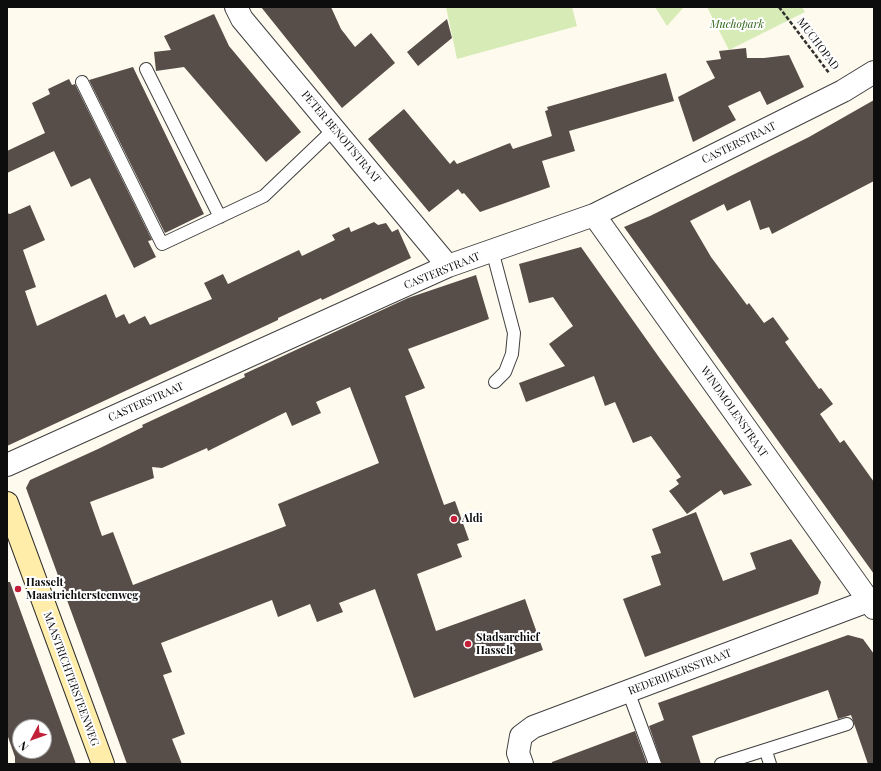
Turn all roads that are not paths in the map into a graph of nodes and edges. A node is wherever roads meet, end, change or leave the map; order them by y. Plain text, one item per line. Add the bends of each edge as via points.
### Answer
1 (236, 7) edge
2 (146, 69) dead end
3 (874, 72) edge
4 (82, 82) dead end
5 (334, 129) junction
6 (594, 215) junction
7 (220, 217) junction
8 (492, 250) junction
9 (448, 266) junction
10 (495, 382) dead end
11 (7, 465) edge
12 (7, 503) edge
13 (871, 605) edge
14 (628, 691) junction
15 (847, 724) dead end
16 (766, 751) junction
17 (103, 764) edge
18 (522, 764) edge
19 (655, 764) edge
20 (721, 764) edge
21 (770, 764) edge

1 - 5 street, PETER BENOITSTRAAT via 242,19
2 - 7 lane
3 - 6 street, CASTERSTRAAT via 843,91
4 - 7 lane via 162,244
5 - 7 lane via 264,196
5 - 9 street, PETER BENOITSTRAAT
6 - 8 street, CASTERSTRAAT
6 - 13 street, WINDMOLENSTRAAT
8 - 9 street, CASTERSTRAAT
8 - 10 lane via 514,333 512,354 506,372
9 - 11 street, CASTERSTRAAT
12 - 17 main road, MAASTRICHTERSTEENWEG
13 - 14 street, REDERIJKERSSTRAAT
14 - 18 street, REDERIJKERSSTRAAT via 533,726 521,736 518,753
14 - 19 lane
15 - 16 lane
16 - 20 lane
16 - 21 lane

